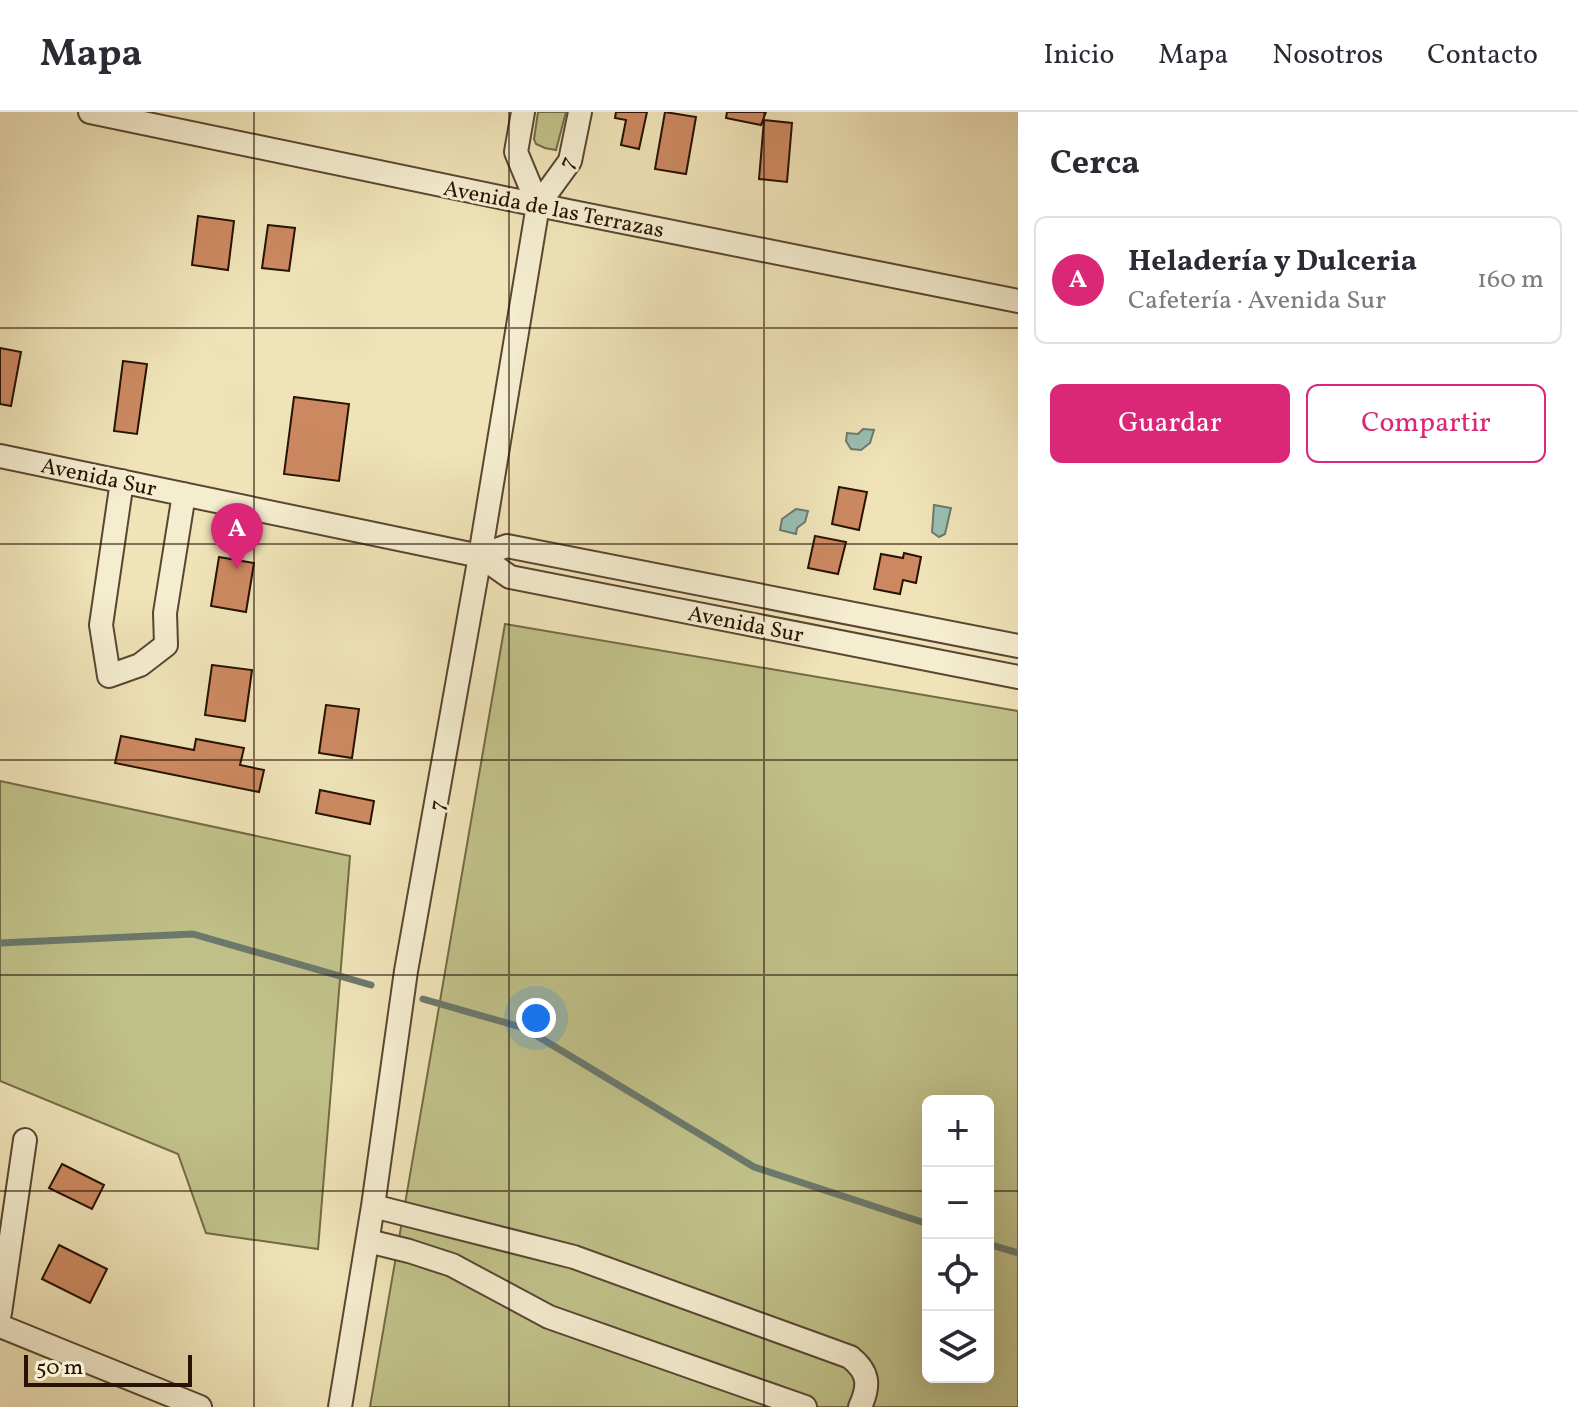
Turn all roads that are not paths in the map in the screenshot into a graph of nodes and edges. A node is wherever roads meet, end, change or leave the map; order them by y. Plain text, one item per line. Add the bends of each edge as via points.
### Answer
1 (90, 112) edge
2 (523, 112) edge
3 (580, 112) edge
4 (538, 205) junction
5 (1018, 301) edge
6 (0, 456) edge
7 (122, 481) junction
8 (184, 494) junction
9 (480, 556) junction
10 (1018, 646) edge
11 (1018, 677) edge
12 (25, 1140) dead end
13 (373, 1206) junction
14 (368, 1241) junction
15 (0, 1313) edge
16 (0, 1326) edge
17 (200, 1407) edge
18 (340, 1407) edge
19 (805, 1407) edge
20 (860, 1407) edge

1 - 4 street, Avenida de las Terrazas
2 - 4 street, 7 via 516,152
3 - 4 street, 7 via 570,161
4 - 5 street, Avenida de las Terrazas
4 - 9 street, 7
6 - 7 street, Avenida Sur
7 - 8 street, Avenida Sur
7 - 8 street via 101,625 109,676 140,665 166,645 165,613
8 - 9 street, Avenida Sur
9 - 10 street, Avenida Sur via 507,546
9 - 11 street, Avenida Sur via 510,577
9 - 13 street, 7 via 406,971
12 - 15 street
13 - 14 street, 7
13 - 20 street via 574,1257 850,1357 867,1380
14 - 18 street, 7
14 - 19 street via 452,1265 549,1317
16 - 17 street

